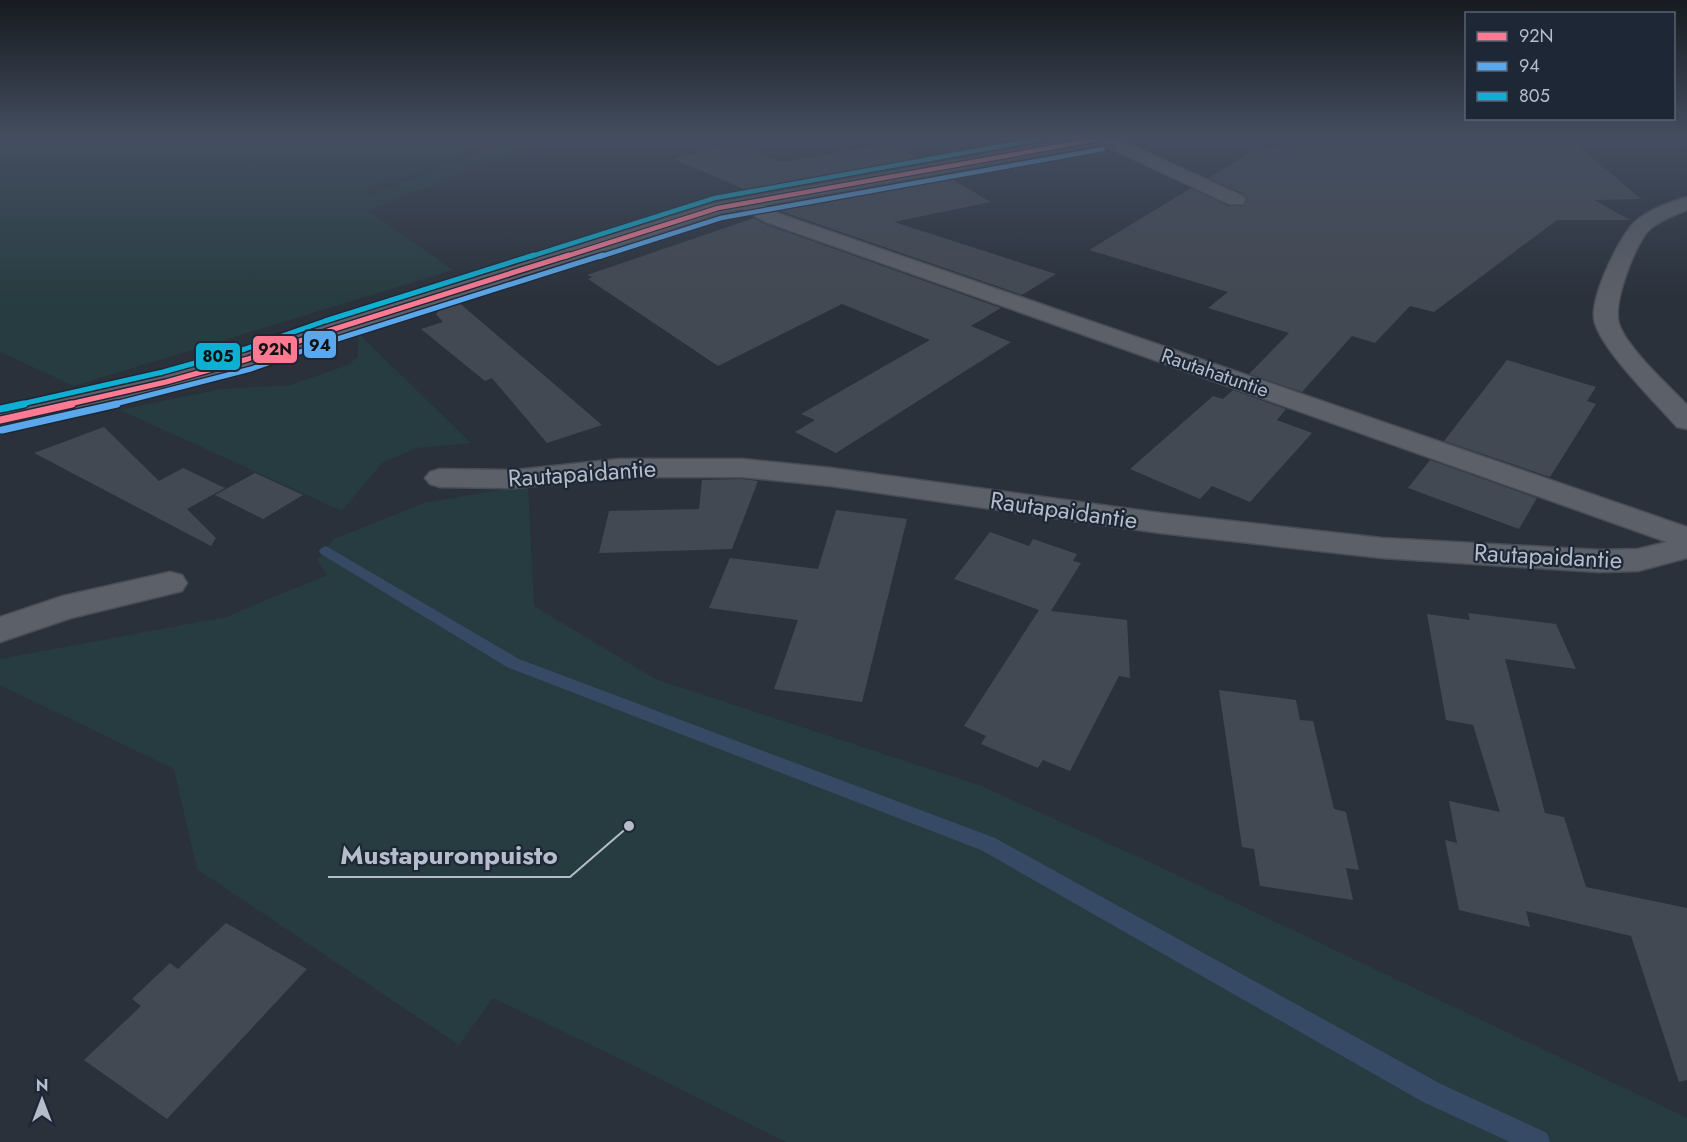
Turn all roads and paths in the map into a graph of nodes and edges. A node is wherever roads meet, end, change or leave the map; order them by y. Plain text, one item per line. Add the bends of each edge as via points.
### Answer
1 (805, 192) edge
2 (1219, 192) edge
3 (1236, 200) dead end
4 (745, 203) junction
5 (1687, 203) edge
6 (0, 420) edge
7 (1687, 421) edge
8 (440, 478) dead end
9 (1687, 538) edge
10 (1687, 546) edge
11 (170, 583) dead end
12 (0, 630) edge

1 - 4 street
2 - 3 street
4 - 6 street via 702,213 328,331 273,353 120,394
4 - 9 street, Rautahatuntie via 784,222
5 - 7 street via 1636,232 1606,301 1605,314 1606,324 1621,346
8 - 10 street, Rautapaidantie via 515,479 619,468 742,468 1160,524 1382,548 1599,561 1638,560
11 - 12 street via 63,608

